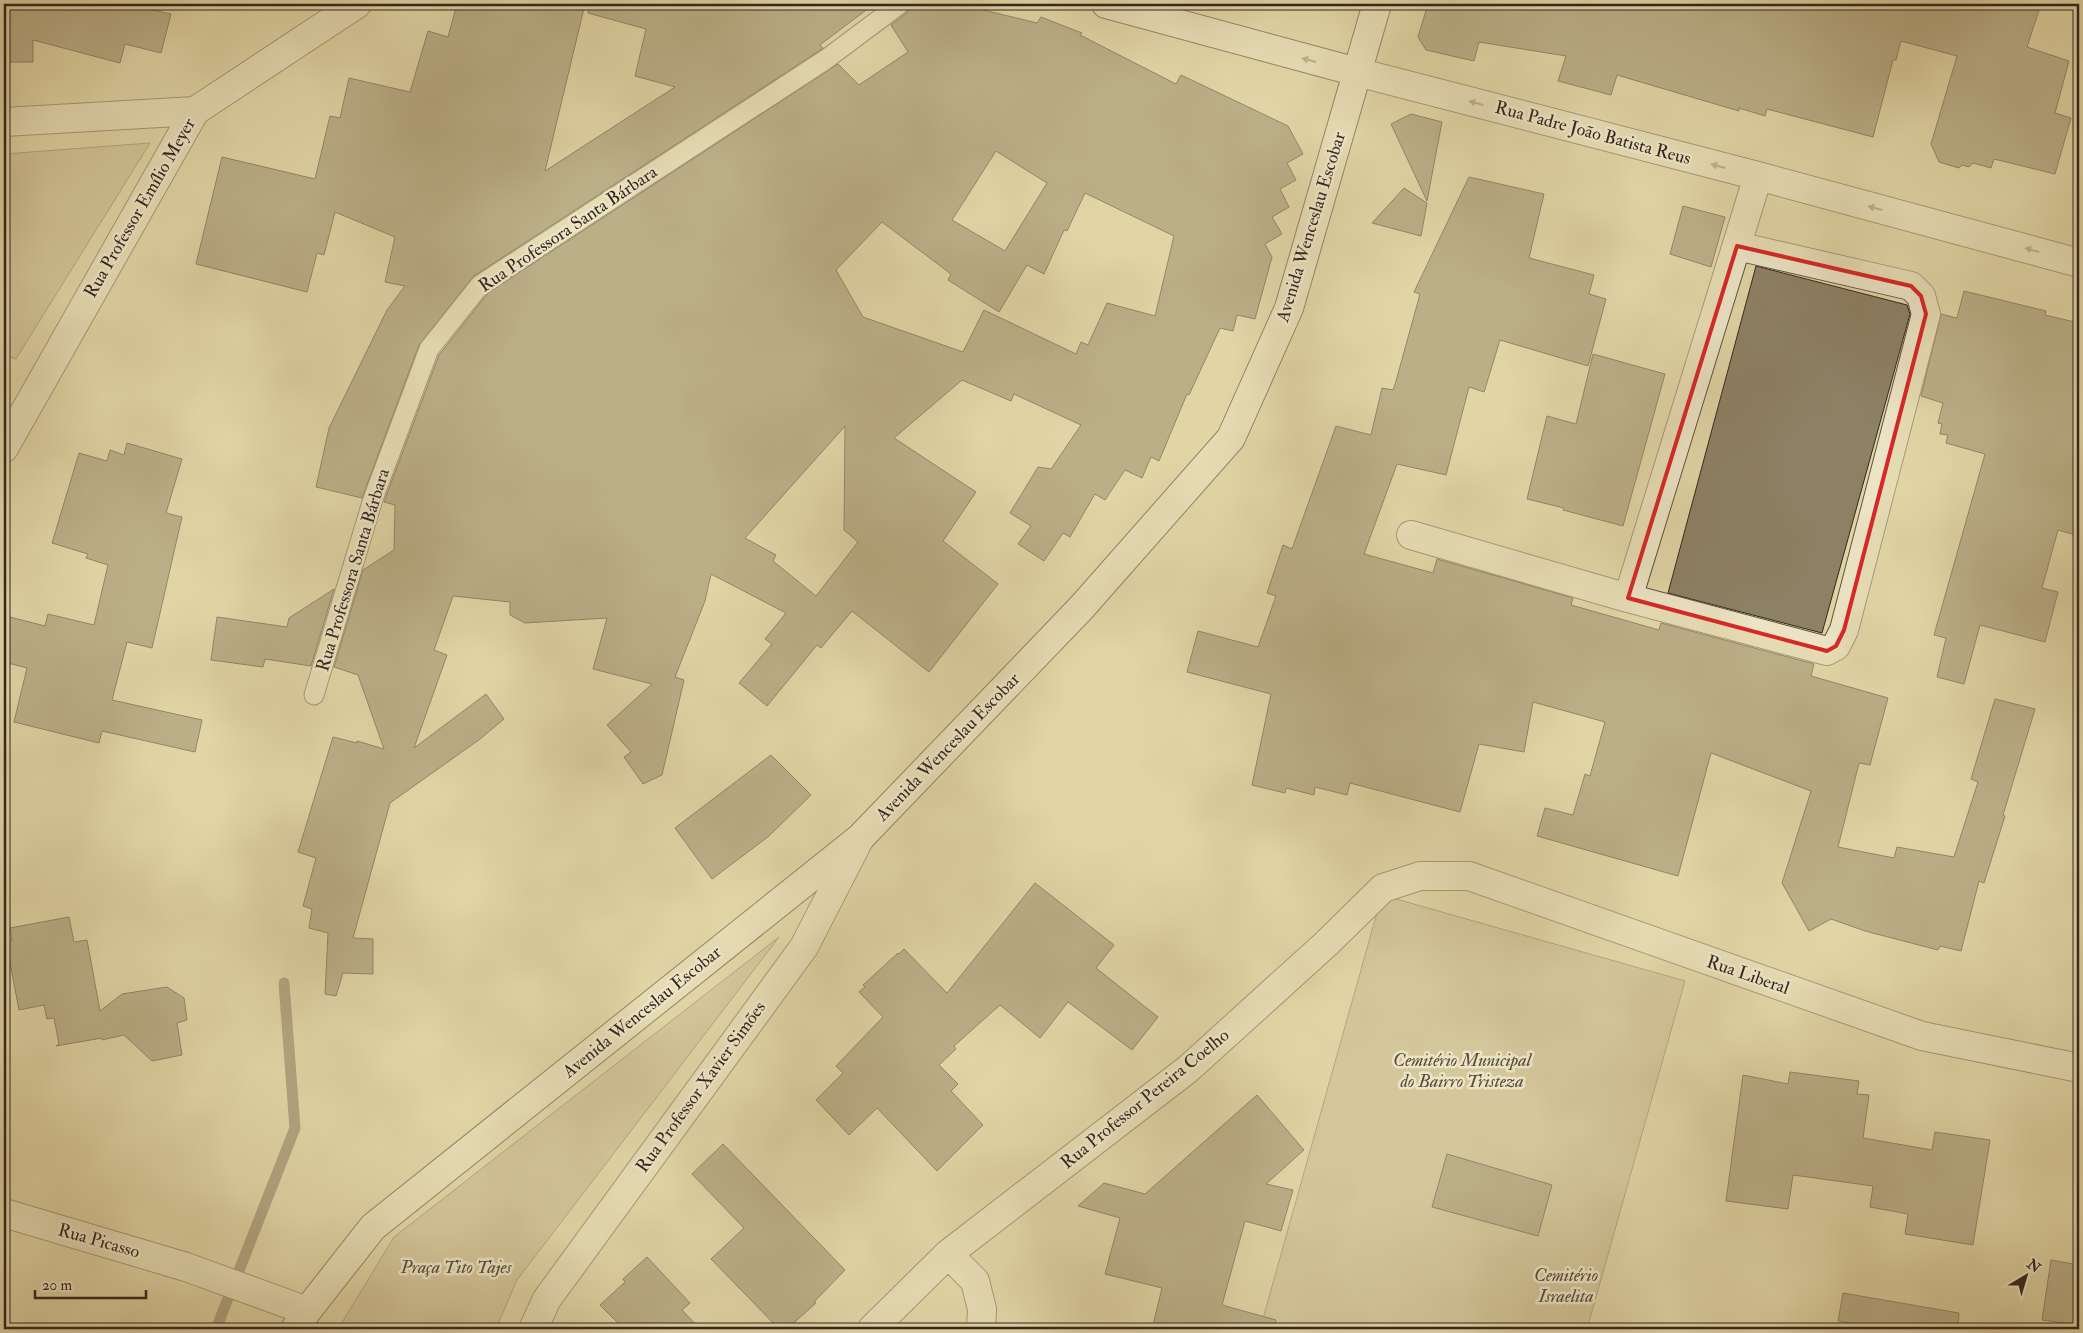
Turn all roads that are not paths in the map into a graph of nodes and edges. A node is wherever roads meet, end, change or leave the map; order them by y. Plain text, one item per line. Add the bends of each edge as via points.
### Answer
1 (357, 4) edge
2 (900, 4) edge
3 (1106, 4) edge
4 (1377, 4) edge
5 (1357, 72) junction
6 (195, 111) junction
7 (4, 122) edge
8 (1758, 176) junction
9 (1737, 246) junction
10 (2079, 263) edge
11 (4, 448) edge
12 (1411, 535) dead end
13 (1628, 598) junction
14 (314, 695) dead end
15 (860, 838) junction
16 (1420, 876) joint
17 (2079, 1068) edge
18 (4, 1213) edge
19 (948, 1254) junction
20 (295, 1314) edge
21 (533, 1329) edge
22 (872, 1329) edge
23 (981, 1329) edge

1 - 6 street, Rua Professor Emílio Meyer
2 - 14 lane, Rua Professora Santa Bárbara via 825,60 480,285 429,349 374,498
5 -> 3 street, Rua Padre João Batista Reus
4 - 5 street, Avenida Wenceslau Escobar
8 -> 5 street, Rua Padre João Batista Reus
5 - 15 street, Avenida Wenceslau Escobar via 1289,308 1230,438 1082,607
6 - 7 street
6 - 11 street, Rua Professor Emílio Meyer
8 - 9 street
10 -> 8 street, Rua Padre João Batista Reus
9 - 13 street
9 - 13 street via 1911,286 1921,296 1926,314 1844,630 1836,646 1827,652
12 - 13 street
15 - 20 street, Avenida Wenceslau Escobar via 373,1227
15 - 21 street, Rua Professor Xavier Simões via 804,947 546,1299
16 - 17 street, Rua Liberal via 1468,876 1922,1036
16 - 19 street, Rua Professor Pereira Coelho via 1383,888 1188,1069
18 - 20 street, Rua Picasso via 186,1267
19 - 22 street, Rua Professor Pereira Coelho
19 - 23 street via 975,1281 982,1309

